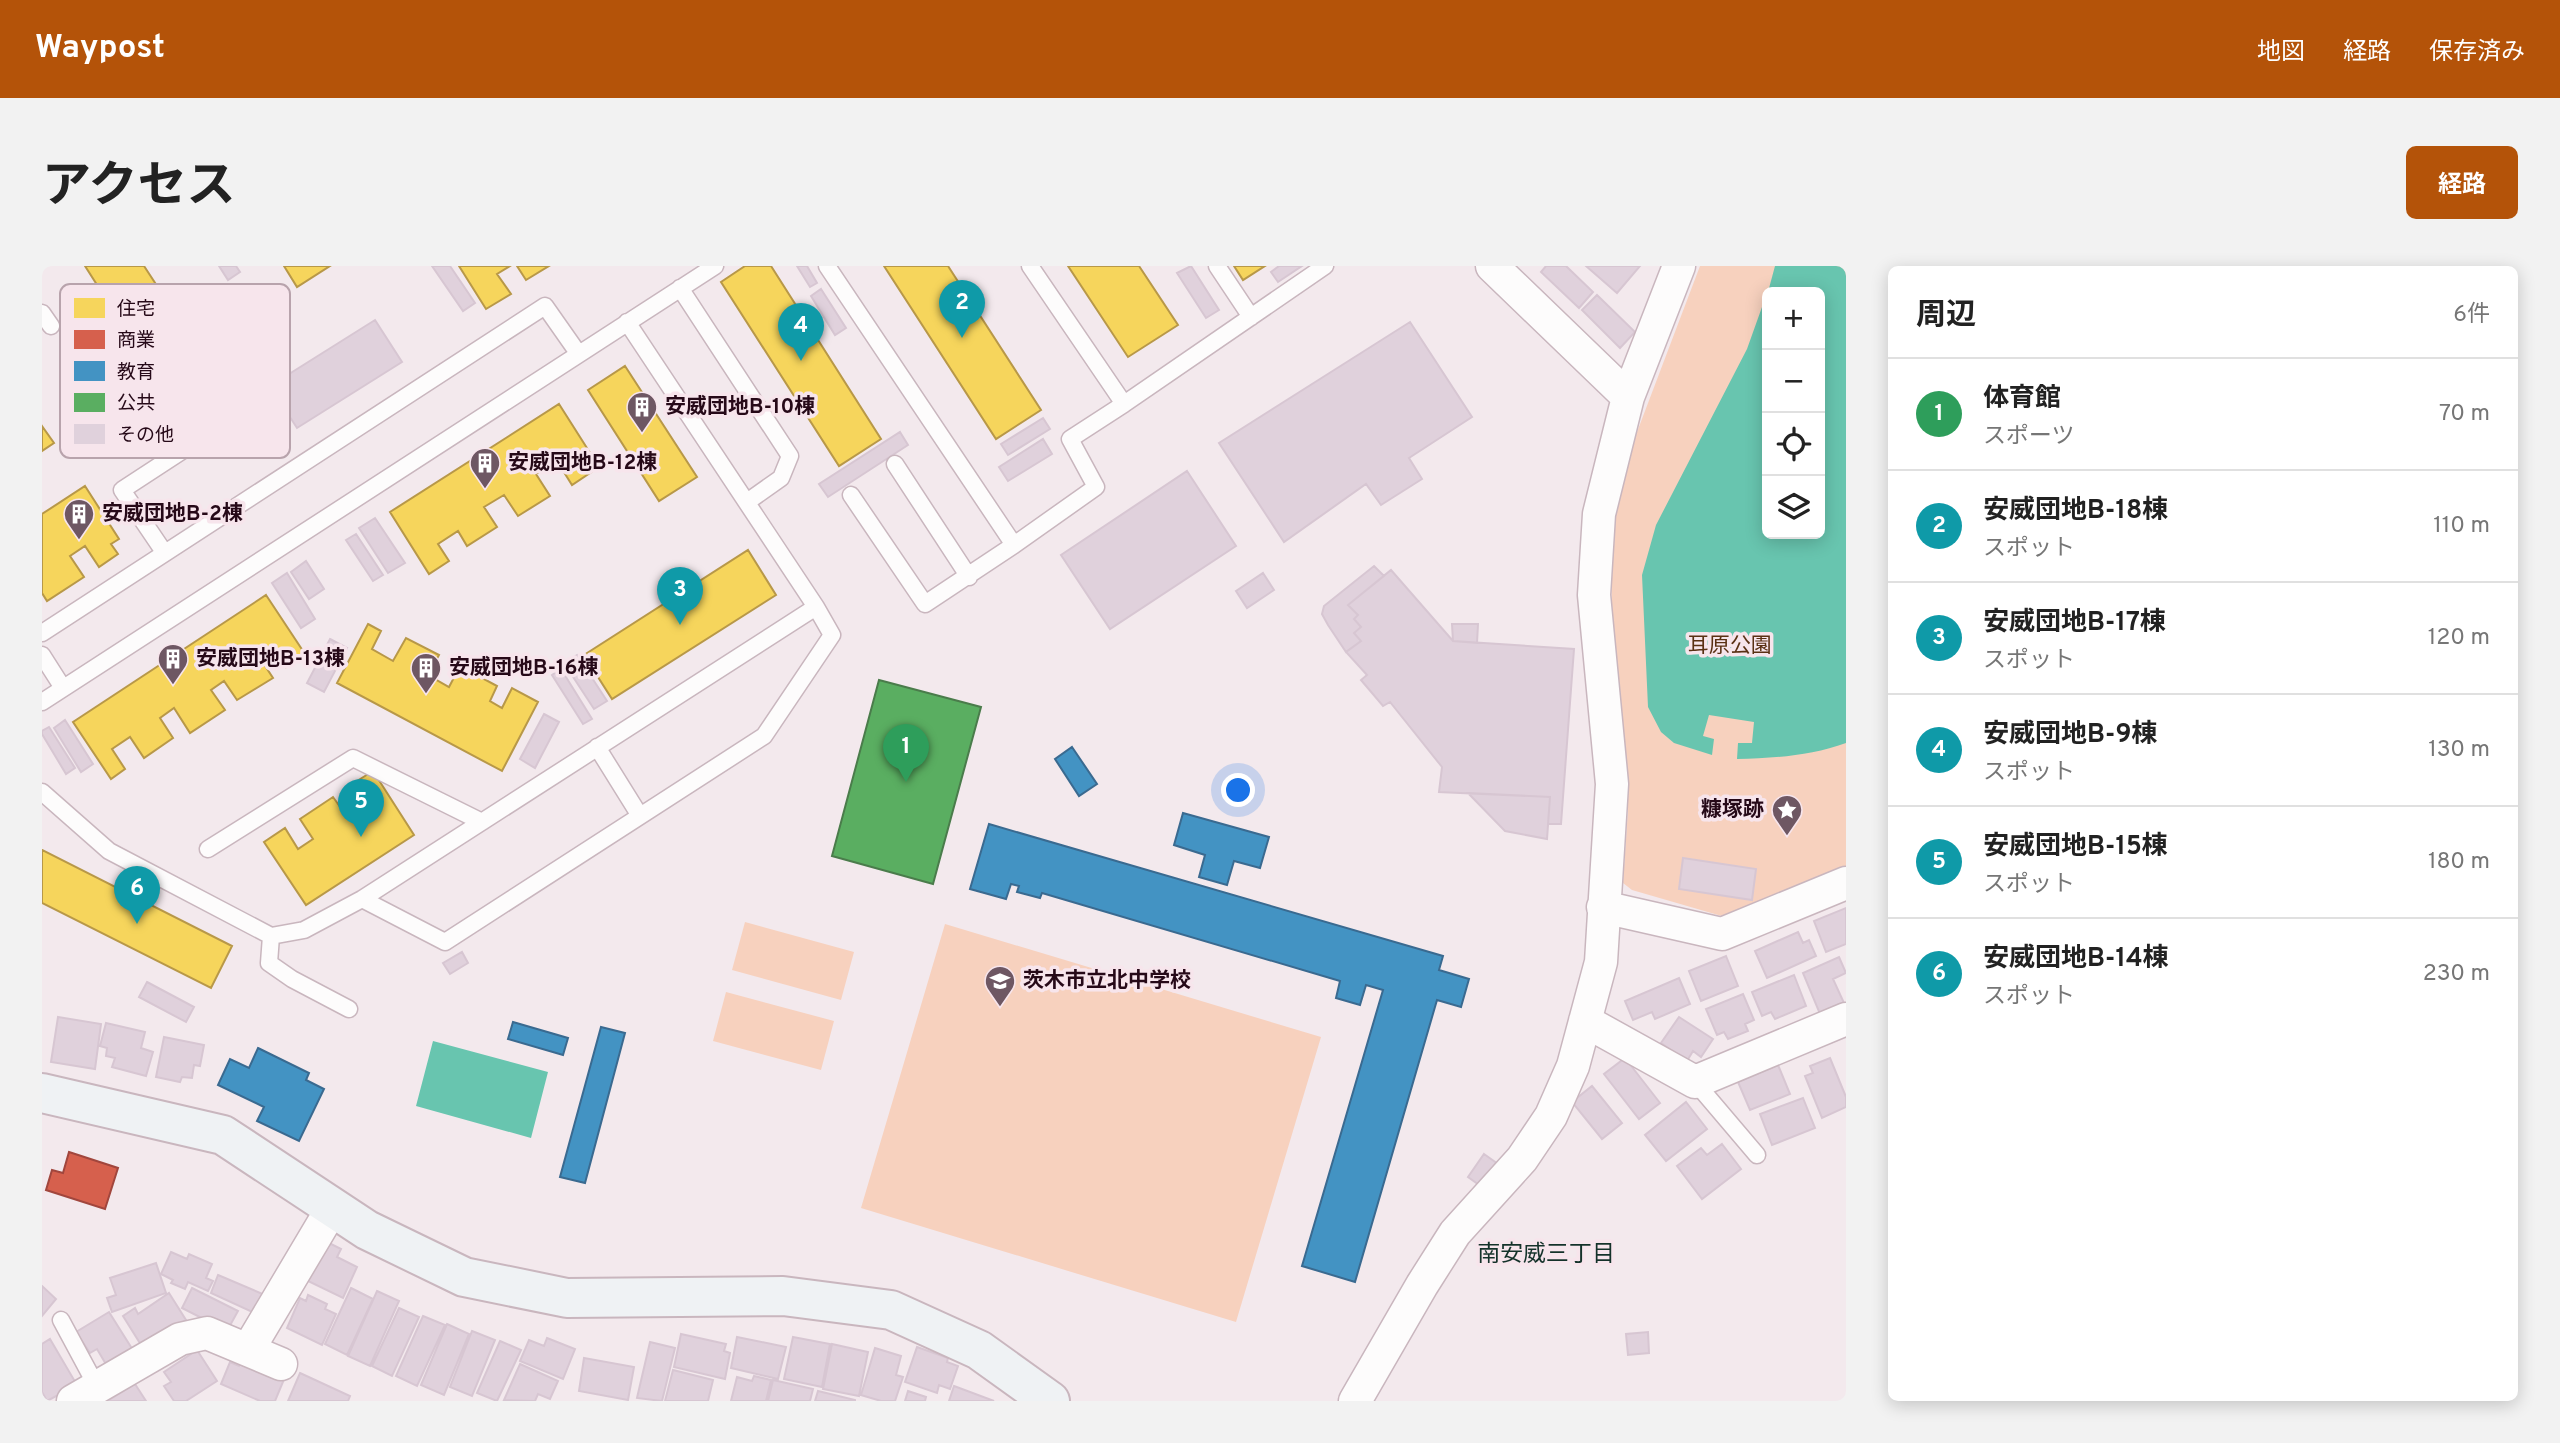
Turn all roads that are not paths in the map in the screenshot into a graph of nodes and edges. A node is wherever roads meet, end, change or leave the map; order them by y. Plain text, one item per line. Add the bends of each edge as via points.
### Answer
1 (715, 266) edge
2 (827, 266) edge
3 (1030, 266) edge
4 (1217, 266) edge
5 (1325, 266) edge
6 (1492, 266) edge
7 (1679, 266) edge
8 (681, 288) junction
9 (1251, 317) junction
10 (627, 322) junction
11 (578, 353) junction
12 (1628, 397) junction
13 (1124, 404) junction
14 (171, 458) edge
15 (895, 464) dead end
16 (851, 495) dead end
17 (747, 502) junction
18 (1014, 545) junction
19 (164, 552) junction
20 (969, 577) junction
21 (816, 607) junction
22 (42, 633) edge
23 (42, 655) edge
24 (63, 688) junction
25 (42, 702) edge
26 (597, 747) junction
27 (42, 792) edge
28 (640, 816) junction
29 (482, 822) junction
30 (208, 849) dead end
31 (1846, 883) edge
32 (362, 899) junction
33 (1603, 908) junction
34 (271, 936) junction
35 (349, 1009) dead end
36 (1846, 1019) edge
37 (1586, 1021) junction
38 (1695, 1082) junction
39 (42, 1093) edge
40 (1757, 1155) dead end
41 (333, 1207) junction
42 (61, 1320) dead end
43 (248, 1350) junction
44 (281, 1364) dead end
45 (85, 1394) edge
46 (1050, 1401) edge
47 (1355, 1401) edge

1 - 8 lane
2 - 18 lane
3 - 13 lane
4 - 9 lane
5 - 9 lane
6 - 12 street
7 - 12 street
8 - 10 lane
8 - 17 lane via 790,456 781,478
9 - 13 lane
10 - 11 lane
10 - 17 lane
11 - 19 lane via 545,306
11 - 24 lane
12 - 33 street via 1599,514 1594,595 1612,784
13 - 18 lane via 1070,439 1096,487
14 - 19 lane via 122,490
15 - 20 lane
16 - 20 lane via 925,604
17 - 21 lane
18 - 20 lane
19 - 22 lane
21 - 26 lane
21 - 28 lane via 832,635 764,736
23 - 24 lane
24 - 25 lane
26 - 28 lane
26 - 29 lane
27 - 34 lane via 109,851
28 - 32 lane via 445,942
29 - 30 lane via 353,758
29 - 32 lane
31 - 33 street via 1722,934
32 - 34 lane via 304,930
33 - 37 street via 1601,962
34 - 35 lane via 270,963
36 - 38 street
37 - 38 street
37 - 47 street via 1551,1116 1522,1160 1455,1233
38 - 40 lane
39 - 41 street via 223,1135
41 - 43 street
41 - 46 street via 367,1230 464,1277 567,1298 783,1296 891,1310 979,1350
42 - 45 lane
43 - 44 street
43 - 45 street via 207,1333 180,1339

